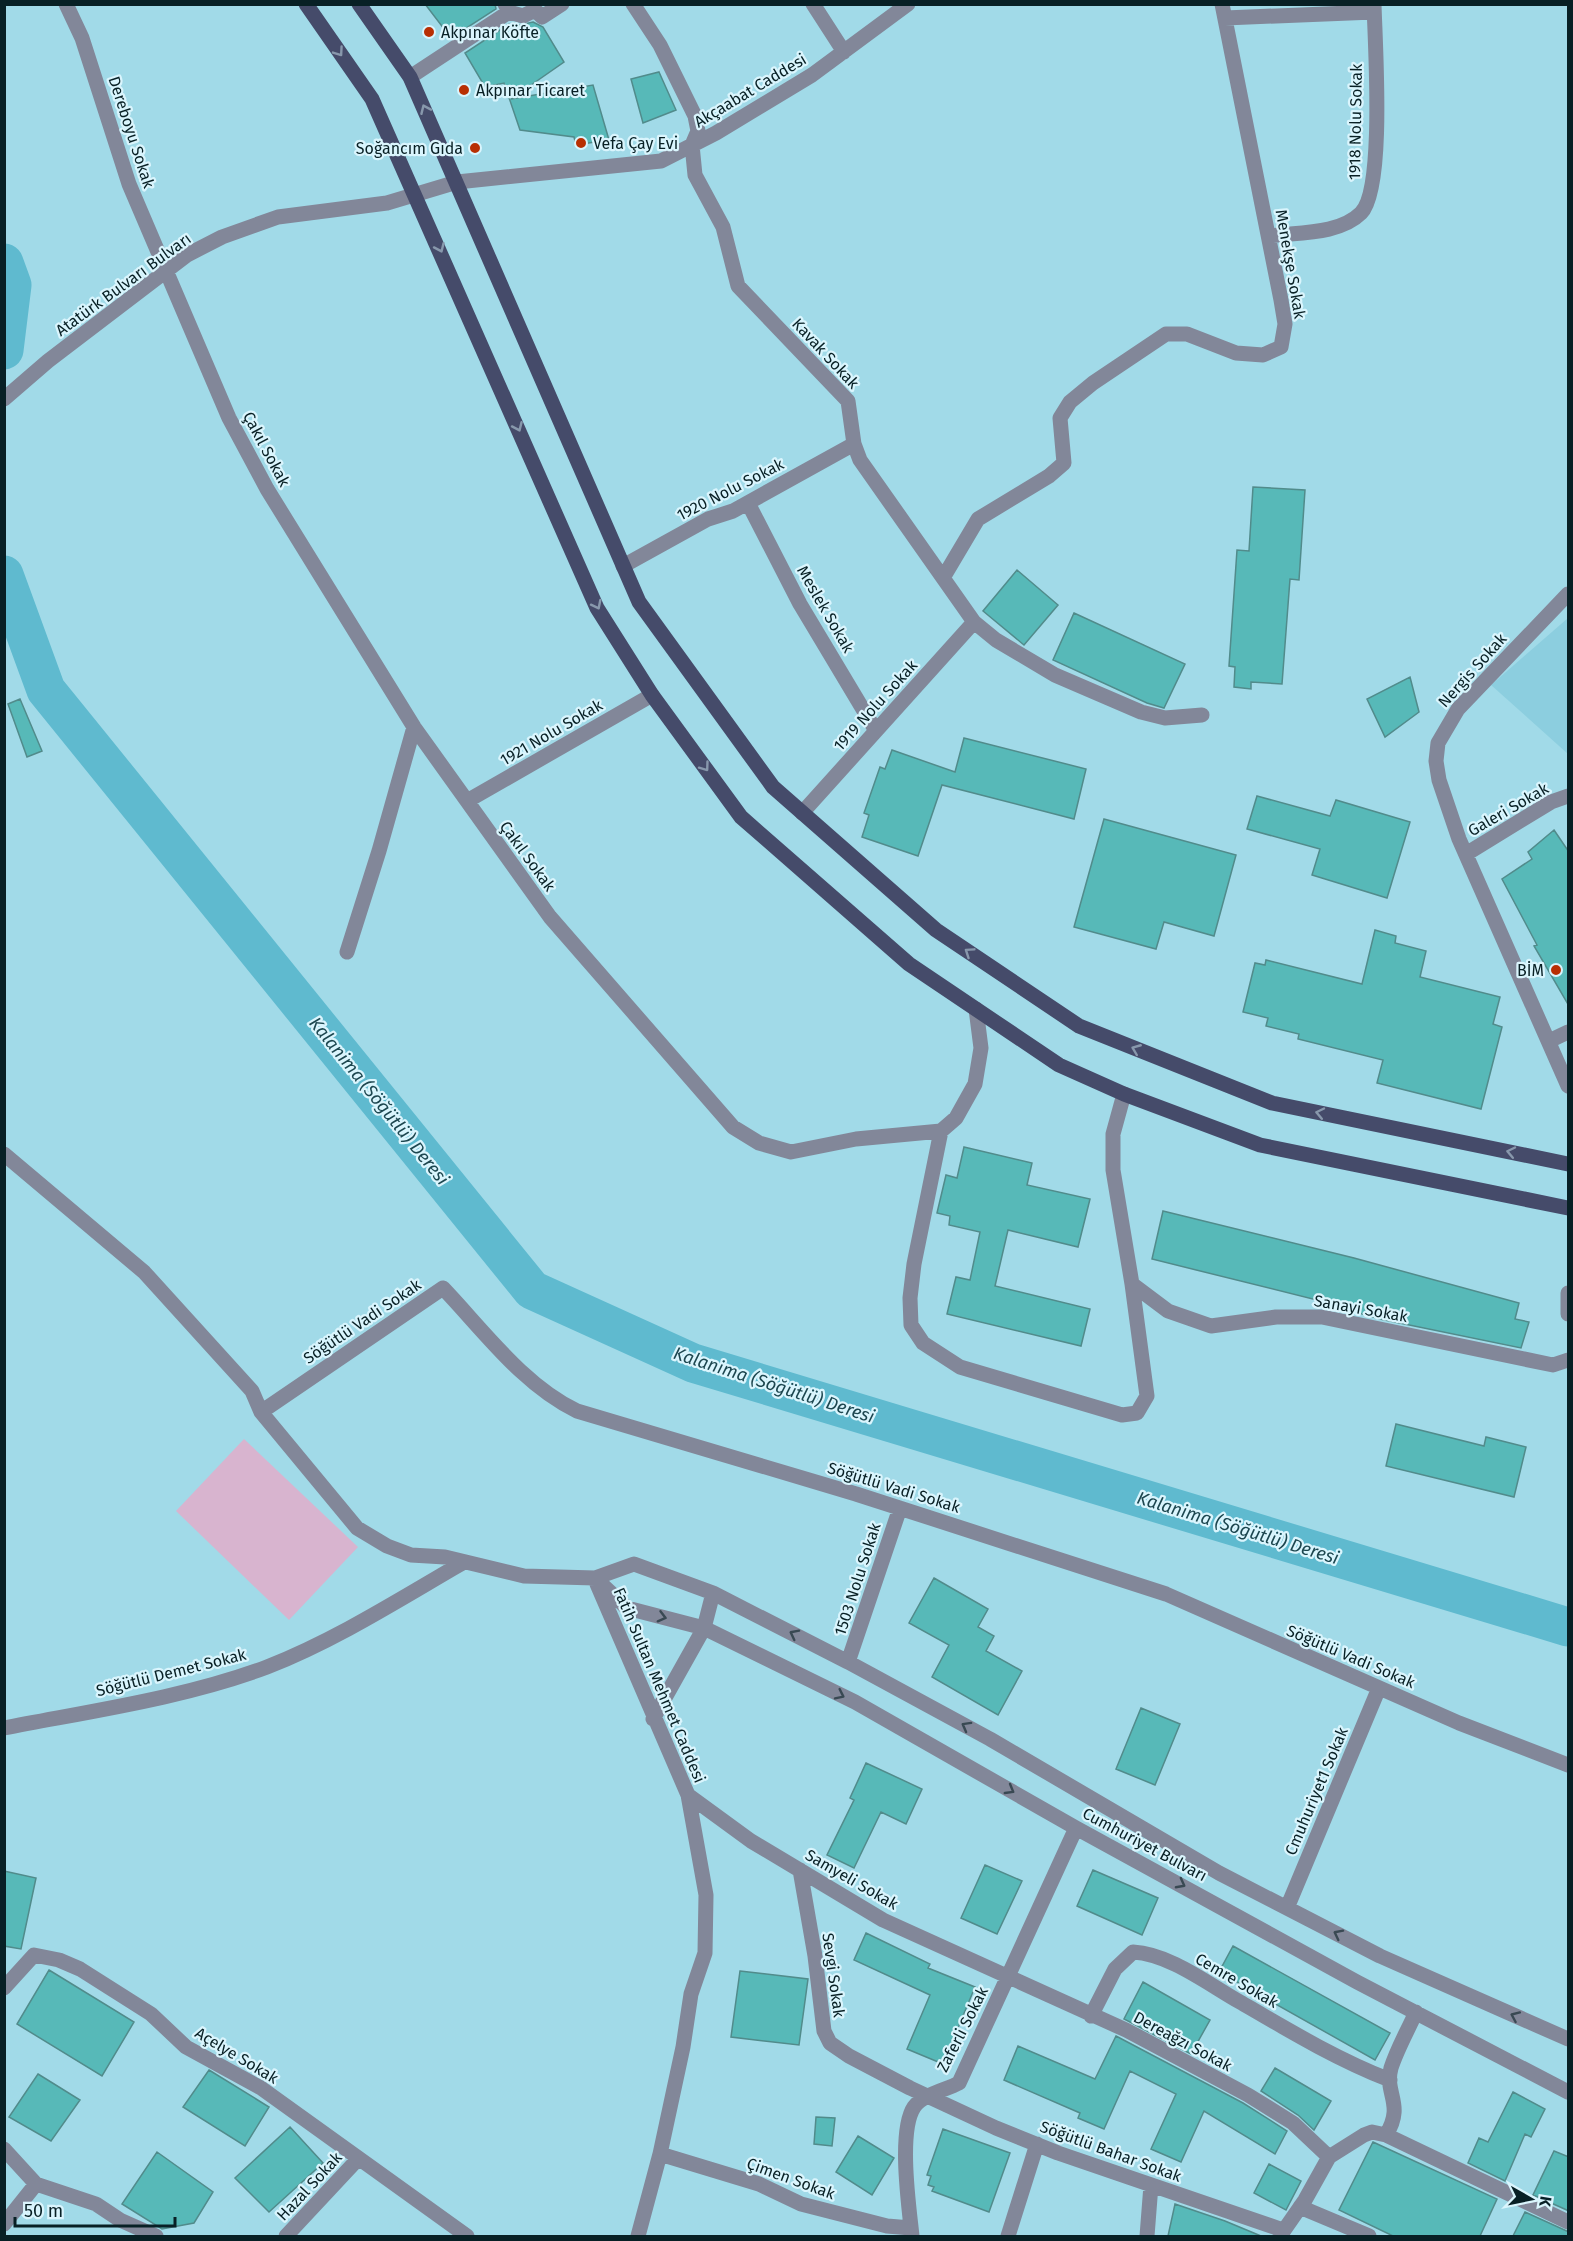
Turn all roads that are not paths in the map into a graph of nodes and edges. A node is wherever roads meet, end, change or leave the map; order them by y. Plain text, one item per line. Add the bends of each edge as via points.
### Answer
1 (66, 4) edge
2 (306, 4) edge
3 (359, 4) edge
4 (562, 4) edge
5 (633, 4) edge
6 (813, 4) edge
7 (908, 4) edge
8 (507, 8) edge
9 (1374, 8) edge
10 (1224, 11) edge
11 (844, 52) junction
12 (410, 77) junction
13 (692, 145) junction
14 (457, 182) junction
15 (416, 195) junction
16 (1269, 236) junction
17 (167, 271) junction
18 (4, 399) edge
19 (854, 444) junction
20 (748, 503) junction
21 (623, 566) junction
22 (943, 578) junction
23 (1569, 594) edge
24 (974, 622) junction
25 (652, 695) junction
26 (1202, 715) dead end
27 (414, 727) junction
28 (876, 731) junction
29 (1569, 796) edge
30 (467, 801) junction
31 (802, 813) junction
32 (1466, 854) junction
33 (347, 952) dead end
34 (976, 1009) junction
35 (1569, 1032) edge
36 (1549, 1041) junction
37 (1569, 1086) edge
38 (1124, 1094) junction
39 (941, 1131) junction
40 (4, 1154) edge
41 (1569, 1164) edge
42 (1569, 1208) edge
43 (1132, 1284) junction
44 (1569, 1293) edge
45 (1569, 1314) edge
46 (1569, 1360) edge
47 (261, 1412) junction
48 (900, 1508) junction
49 (464, 1562) junction
50 (595, 1578) junction
51 (713, 1593) junction
52 (704, 1629) junction
53 (848, 1662) junction
54 (1379, 1688) junction
55 (653, 1719) junction
56 (4, 1728) edge
57 (1569, 1765) edge
58 (688, 1795) junction
59 (1076, 1828) junction
60 (800, 1870) junction
61 (1287, 1908) junction
62 (1008, 1977) junction
63 (4, 1988) edge
64 (1416, 2012) junction
65 (1091, 2016) junction
66 (1569, 2039) edge
67 (1390, 2080) junction
68 (1569, 2092) edge
69 (930, 2096) junction
70 (1386, 2135) junction
71 (1037, 2144) junction
72 (4, 2149) edge
73 (660, 2154) junction
74 (1329, 2157) junction
75 (358, 2160) junction
76 (36, 2184) junction
77 (1152, 2185) junction
78 (1300, 2207) junction
79 (1569, 2222) edge
80 (4, 2224) edge
81 (911, 2233) edge
82 (1282, 2233) edge
83 (156, 2236) edge
84 (286, 2236) edge
85 (467, 2236) edge
86 (638, 2236) edge
87 (1008, 2236) edge
88 (1147, 2236) edge
89 (1369, 2236) edge

1 - 17 street, Dereboyu Sokak via 82,38 129,184
2 -> 15 main road via 372,99
3 - 12 main road
4 - 8 street via 542,17 535,10 523,16
5 - 13 street, Kavak Sokak via 660,45 695,116 698,131
6 - 11 street
7 - 11 street, Akçaabat Caddesi
8 - 12 street
9 - 10 street
9 - 16 street, 1918 Nolu Sokak via 1376,166 1371,194 1361,213 1335,228
10 - 16 street, Menekşe Sokak
11 - 13 street, Akçaabat Caddesi
14 -> 12 main road
13 - 14 street, Akçaabat Caddesi via 661,161 644,164
13 - 19 street, Kavak Sokak via 695,175 723,227 738,286 848,401
14 - 15 street, Akçaabat Caddesi
14 - 21 main road
15 - 17 street, Atatürk Bulvarı Bulvarı via 387,203 278,217 222,237 187,255
15 -> 25 main road via 597,608
16 - 22 street, Menekşe Sokak via 1285,324 1281,347 1263,355 1236,353 1187,334 1166,334 1131,356 1070,402 1060,418 1064,463 978,519
17 - 18 street, Atatürk Bulvarı Bulvarı
17 - 27 street, Çakıl Sokak via 230,418 267,489
19 - 20 street, 1920 Nolu Sokak
19 - 22 street, Kavak Sokak via 860,460
20 - 21 street, 1920 Nolu Sokak via 708,519
20 - 28 street, Meslek Sokak via 800,604
21 - 31 main road via 639,602 766,778
22 - 24 street, Kavak Sokak
23 - 32 street, Nergis Sokak via 1458,709 1438,743 1439,780
24 - 26 street, Kavak Sokak via 1054,675 1141,712 1165,718
24 - 28 street, 1919 Nolu Sokak
25 - 30 street, 1921 Nolu Sokak
25 -> 34 main road via 741,817 909,964
27 - 30 street, Çakıl Sokak
27 - 33 street
28 - 31 street, 1919 Nolu Sokak
29 - 32 street, Galeri Sokak via 1551,802
30 - 39 street, Çakıl Sokak via 550,917 733,1127 759,1143 791,1152 856,1139
41 -> 31 main road via 1272,1103 1079,1026 936,930
32 - 36 street, Nergis Sokak
34 - 38 main road via 1059,1065
34 - 39 street via 981,1048 975,1084 956,1118
35 - 36 street
36 - 37 street, Nergis Sokak
38 - 42 main road via 1260,1145
38 - 43 street via 1113,1134 1113,1170
39 - 43 street via 910,1298 911,1325 923,1343 960,1366 1122,1415 1137,1413 1147,1396
40 - 47 street, Fatih Sultan Mehmet Caddesi via 144,1272 252,1390
43 - 46 street, Sanayi Sokak via 1168,1311 1211,1326 1276,1317 1322,1317 1553,1365
44 - 45 street
47 - 48 street, Söğütlü Vadi Sokak via 443,1288 525,1375 562,1404
47 - 49 street, Fatih Sultan Mehmet Caddesi via 357,1528 411,1555
48 - 53 street, 1503 Nolu Sokak
48 - 54 street, Söğütlü Vadi Sokak via 1166,1594
49 - 50 street, Fatih Sultan Mehmet Caddesi via 524,1576
49 - 56 street, Söğütlü Demet Sokak via 338,1635 266,1667 180,1692
50 - 51 street, Cumhuriyet Bulvarı via 634,1564
50 -> 52 street, Cumhuriyet Bulvarı via 627,1608
50 - 55 street, Fatih Sultan Mehmet Caddesi
51 - 52 street
53 -> 51 street, Cumhuriyet Bulvarı
52 - 55 street
52 -> 59 street, Cumhuriyet Bulvarı via 855,1702
61 -> 53 street, Cumhuriyet Bulvarı
54 - 57 street, Söğütlü Vadi Sokak
54 - 61 street, Cmuhuriyet1 Sokak
55 - 58 street, Fatih Sultan Mehmet Caddesi
58 - 60 street, Samyeli Sokak via 751,1841
58 - 73 street, Fatih Sultan Mehmet Caddesi via 706,1895 705,1953 691,1994
59 - 62 street, Zaferli Sokak
59 -> 64 street, Cumhuriyet Bulvarı
60 - 62 street, Samyeli Sokak via 883,1920
60 - 69 street, Sevgi Sokak via 824,2031 830,2043
66 -> 61 street, Cumhuriyet Bulvarı via 1380,1956
62 - 65 street, Dereağzı Sokak
62 - 69 street, Zaferli Sokak via 959,2083
63 - 75 street, Açelye Sokak via 34,1956 80,1969 151,2014 186,2047 261,2088
64 - 67 street via 1391,2068
64 - 68 street, Cumhuriyet Bulvarı
65 - 67 street, Cemre Sokak via 1122,1960 1133,1952 1146,1953
65 - 74 street, Dereağzı Sokak via 1136,2035 1248,2095 1293,2123
67 - 70 street via 1396,2108 1395,2121
69 - 71 street, Söğütlü Bahar Sokak
69 - 81 street, Zaferli Sokak via 915,2106 908,2127
70 - 74 street via 1364,2135
70 - 79 street
71 - 77 street, Söğütlü Bahar Sokak
71 - 87 street
72 - 76 street
73 - 81 street, Çimen Sokak via 759,2184 801,2204
73 - 86 street, Fatih Sultan Mehmet Caddesi
74 - 78 street
75 - 84 street, Hazal Sokak
75 - 85 street, Açelye Sokak
76 - 80 street
76 - 83 street via 96,2204
77 - 82 street, Söğütlü Bahar Sokak
77 - 88 street
78 - 82 street
78 - 89 street

